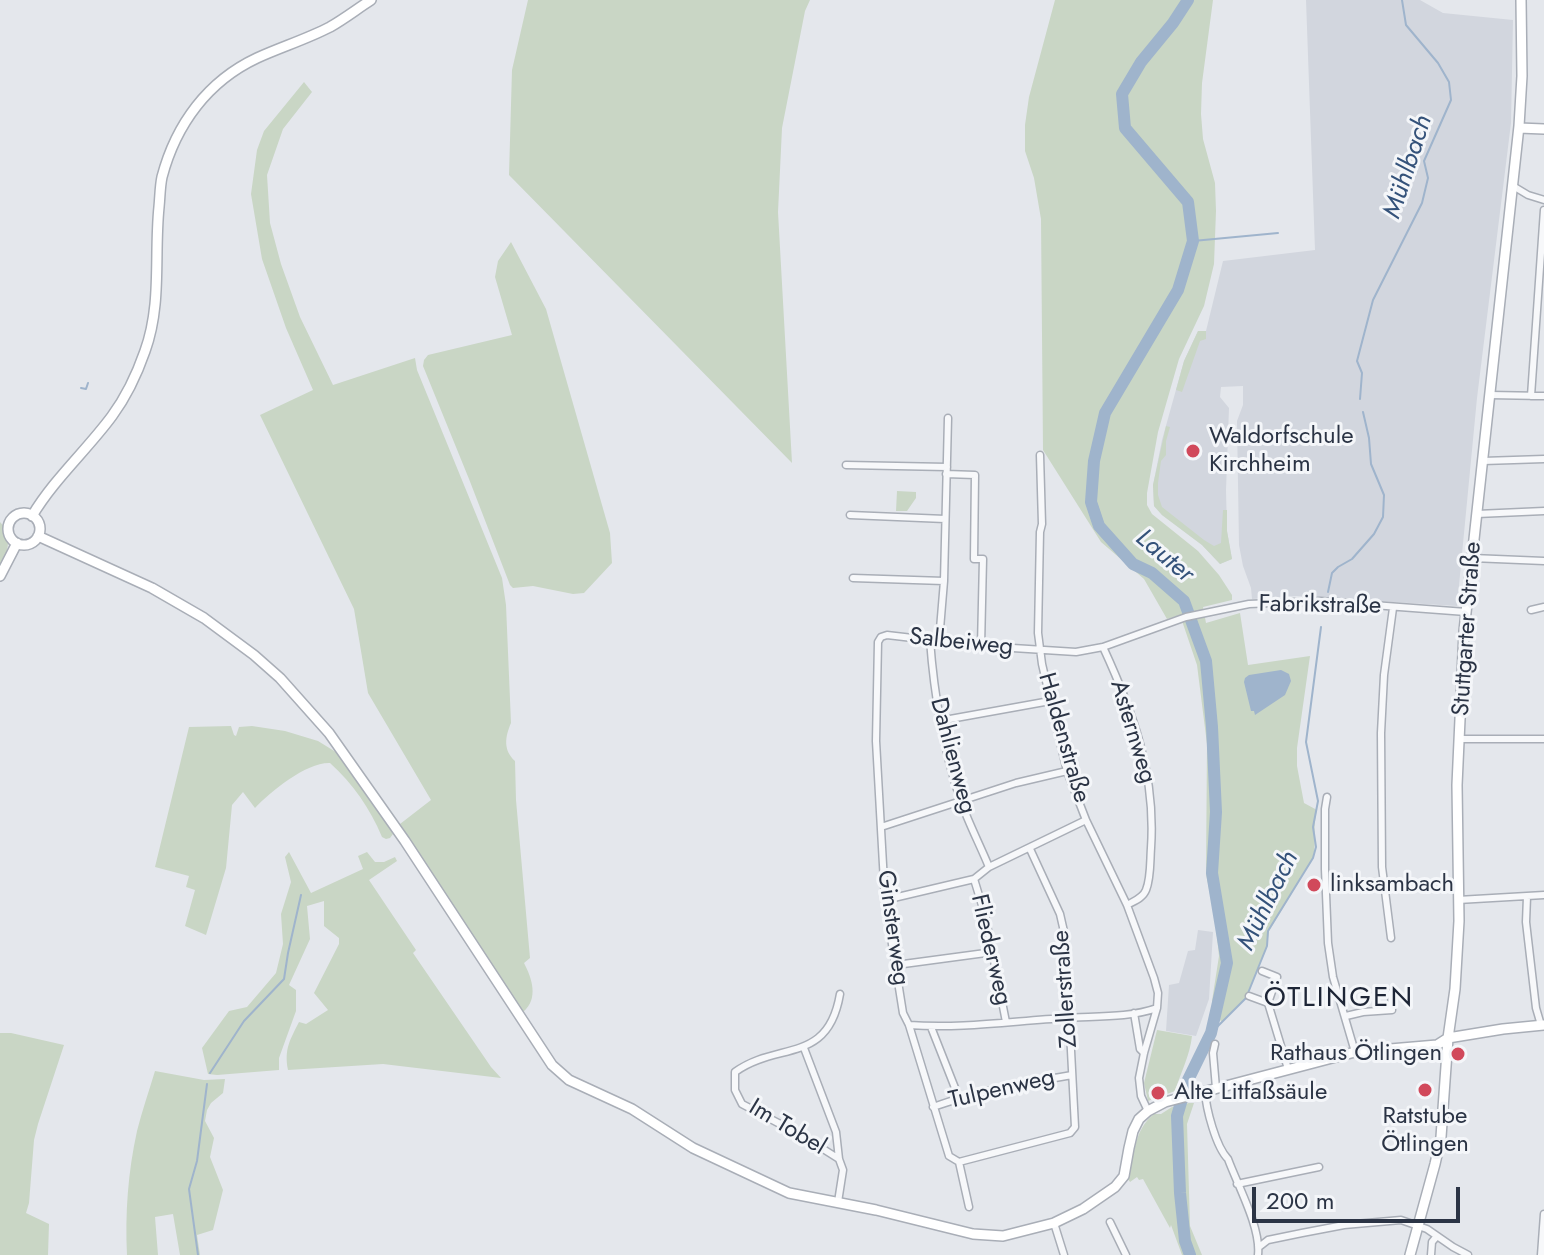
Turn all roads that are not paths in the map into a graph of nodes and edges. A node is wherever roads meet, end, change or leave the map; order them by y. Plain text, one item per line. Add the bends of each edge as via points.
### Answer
1 (371, 0) edge
2 (1521, 0) edge
3 (1519, 128) junction
4 (1544, 129) edge
5 (1513, 186) junction
6 (1544, 200) edge
7 (1544, 210) edge
8 (1490, 395) junction
9 (1531, 396) junction
10 (1544, 396) edge
11 (948, 418) dead end
12 (1040, 455) dead end
13 (1544, 459) edge
14 (1483, 461) junction
15 (846, 465) dead end
16 (946, 471) junction
17 (1544, 511) edge
18 (1477, 514) junction
19 (850, 515) dead end
20 (1, 516) edge
21 (32, 516) junction
22 (945, 519) junction
23 (10, 522) junction
24 (38, 536) junction
25 (17, 543) junction
26 (1472, 558) junction
27 (1544, 561) edge
28 (0, 576) edge
29 (853, 578) dead end
30 (944, 581) junction
31 (1544, 607) edge
32 (1393, 608) junction
33 (1531, 610) dead end
34 (1466, 612) junction
35 (881, 637) joint
36 (930, 640) junction
37 (939, 641) junction
38 (981, 646) junction
39 (1103, 647) junction
40 (1040, 651) junction
41 (1050, 701) junction
42 (939, 721) junction
43 (1460, 739) junction
44 (1544, 739) edge
45 (1067, 771) junction
46 (1327, 797) dead end
47 (961, 800) junction
48 (1086, 820) junction
49 (881, 827) junction
50 (1030, 849) junction
51 (989, 867) junction
52 (974, 879) junction
53 (1544, 895) edge
54 (1527, 897) junction
55 (885, 900) junction
56 (1458, 900) junction
57 (1127, 905) junction
58 (1391, 938) dead end
59 (993, 952) junction
60 (896, 965) junction
61 (1262, 971) dead end
62 (1391, 993) dead end
63 (840, 994) dead end
64 (1249, 996) dead end
65 (1268, 1003) junction
66 (1157, 1008) junction
67 (1134, 1013) junction
68 (1346, 1016) junction
69 (1070, 1018) junction
70 (1006, 1022) junction
71 (909, 1025) junction
72 (1542, 1025) edge
73 (931, 1027) junction
74 (1448, 1038) junction
75 (1215, 1044) dead end
76 (804, 1048) junction
77 (1355, 1052) junction
78 (1144, 1053) junction
79 (1288, 1069) junction
80 (1072, 1075) junction
81 (1216, 1088) junction
82 (1205, 1091) junction
83 (959, 1098) junction
84 (933, 1107) junction
85 (1148, 1111) junction
86 (839, 1159) junction
87 (959, 1162) junction
88 (1319, 1167) dead end
89 (1237, 1184) junction
90 (838, 1202) junction
91 (969, 1207) dead end
92 (1544, 1214) edge
93 (1110, 1222) dead end
94 (1054, 1223) junction
95 (1419, 1225) junction
96 (1437, 1236) junction
97 (1259, 1251) edge
98 (1064, 1255) edge
99 (1126, 1255) edge
100 (1410, 1255) edge
101 (1431, 1255) edge
102 (1468, 1255) edge
103 (1541, 1255) edge

1 - 21 main road via 331,26 229,74 188,116 162,178 157,299 144,354 112,416
2 - 3 main road, Stuttgarter Straße
3 - 4 main road
3 - 5 main road, Stuttgarter Straße
5 - 6 street
5 - 8 main road, Stuttgarter Straße
7 - 9 street
8 - 9 street
8 - 14 main road, Stuttgarter Straße
9 - 10 street
11 - 16 street
12 - 40 street, Haldenstraße
13 - 14 street
14 - 18 main road, Stuttgarter Straße
15 - 16 street
16 - 22 street
16 - 38 street via 975,475 974,559 983,559
17 - 18 street
18 - 26 main road, Stuttgarter Straße
19 - 22 street
20 - 23 main road
21 - 23 main road via 16,515
21 - 24 main road via 38,522
22 - 30 street
23 - 25 main road via 9,534
24 - 25 main road via 30,544
24 - 90 main road via 204,618 293,691 405,841 559,1073 632,1109 693,1148 789,1193
25 - 28 main road
26 - 27 street
26 - 34 main road, Stuttgarter Straße
29 - 30 street
30 - 37 street
31 - 33 street
32 - 34 street, Fabrikstraße
32 - 39 street, Fabrikstraße via 1320,601 1242,605 1205,612
32 - 58 street via 1381,733 1382,867
34 - 43 main road, Stuttgarter Straße
35 - 36 street, Salbeiweg
35 - 49 street, Ginsterweg via 876,690
36 - 37 street, Salbeiweg
36 - 42 street, Dahlienweg
37 - 38 street, Salbeiweg
38 - 40 street, Salbeiweg
39 - 40 street
39 - 57 street, Asternweg via 1130,711 1151,797 1145,892
40 - 41 street, Haldenstraße
41 - 42 street
41 - 45 street, Haldenstraße
42 - 47 street, Dahlienweg
43 - 44 street
43 - 56 main road, Stuttgarter Straße
45 - 47 street
45 - 48 street, Haldenstraße
46 - 68 street via 1328,943
47 - 49 street
47 - 51 street, Dahlienweg
48 - 50 street
48 - 57 street, Haldenstraße
49 - 55 street, Ginsterweg
50 - 51 street
50 - 69 street, Zollerstraße via 1060,914
51 - 52 street
52 - 55 street
52 - 59 street, Fliederweg
53 - 54 street
54 - 56 street
54 - 72 street
55 - 60 street, Ginsterweg
56 - 74 main road, Stuttgarter Straße via 1457,970
57 - 66 street, Haldenstraße via 1154,978
59 - 60 street
59 - 70 street, Fliederweg
60 - 71 street, Ginsterweg
61 - 65 street via 1277,977
62 - 68 street via 1392,1010
63 - 76 street, Im Tobel via 831,1024
64 - 65 street
65 - 79 street
66 - 67 street
66 - 78 street, Haldenstraße
67 - 69 street
67 - 78 street, Haldenstraße
68 - 77 street
69 - 70 street
69 - 80 street, Zollerstraße
70 - 73 street
71 - 73 street
71 - 84 street, Ginsterweg
72 - 74 main road
73 - 83 street
74 - 77 main road via 1437,1045
74 - 95 main road, Stuttgarter Straße via 1441,1137
75 - 81 street
76 - 86 street, Im Tobel via 836,1132
76 - 86 street, Im Tobel via 746,1064 735,1072 735,1090 742,1104
77 - 79 main road
78 - 85 street, Haldenstraße via 1139,1083
79 - 81 main road
80 - 83 street, Tulpenweg
80 - 87 street, Zollerstraße via 1075,1127 1070,1133
81 - 82 main road
82 - 85 main road
82 - 89 street via 1221,1152
83 - 84 street, Tulpenweg
84 - 87 street, Ginsterweg via 949,1156
85 - 94 main road via 1133,1131 1124,1176 1115,1187
86 - 90 street, Im Tobel via 843,1170
87 - 91 street, Ginsterweg
88 - 89 street
89 - 97 street
90 - 94 main road via 987,1236
92 - 103 street
93 - 99 street
94 - 98 street
95 - 96 street
95 - 97 street via 1401,1220 1344,1225 1268,1240
95 - 100 main road, Stuttgarter Straße
96 - 101 street
96 - 102 street

